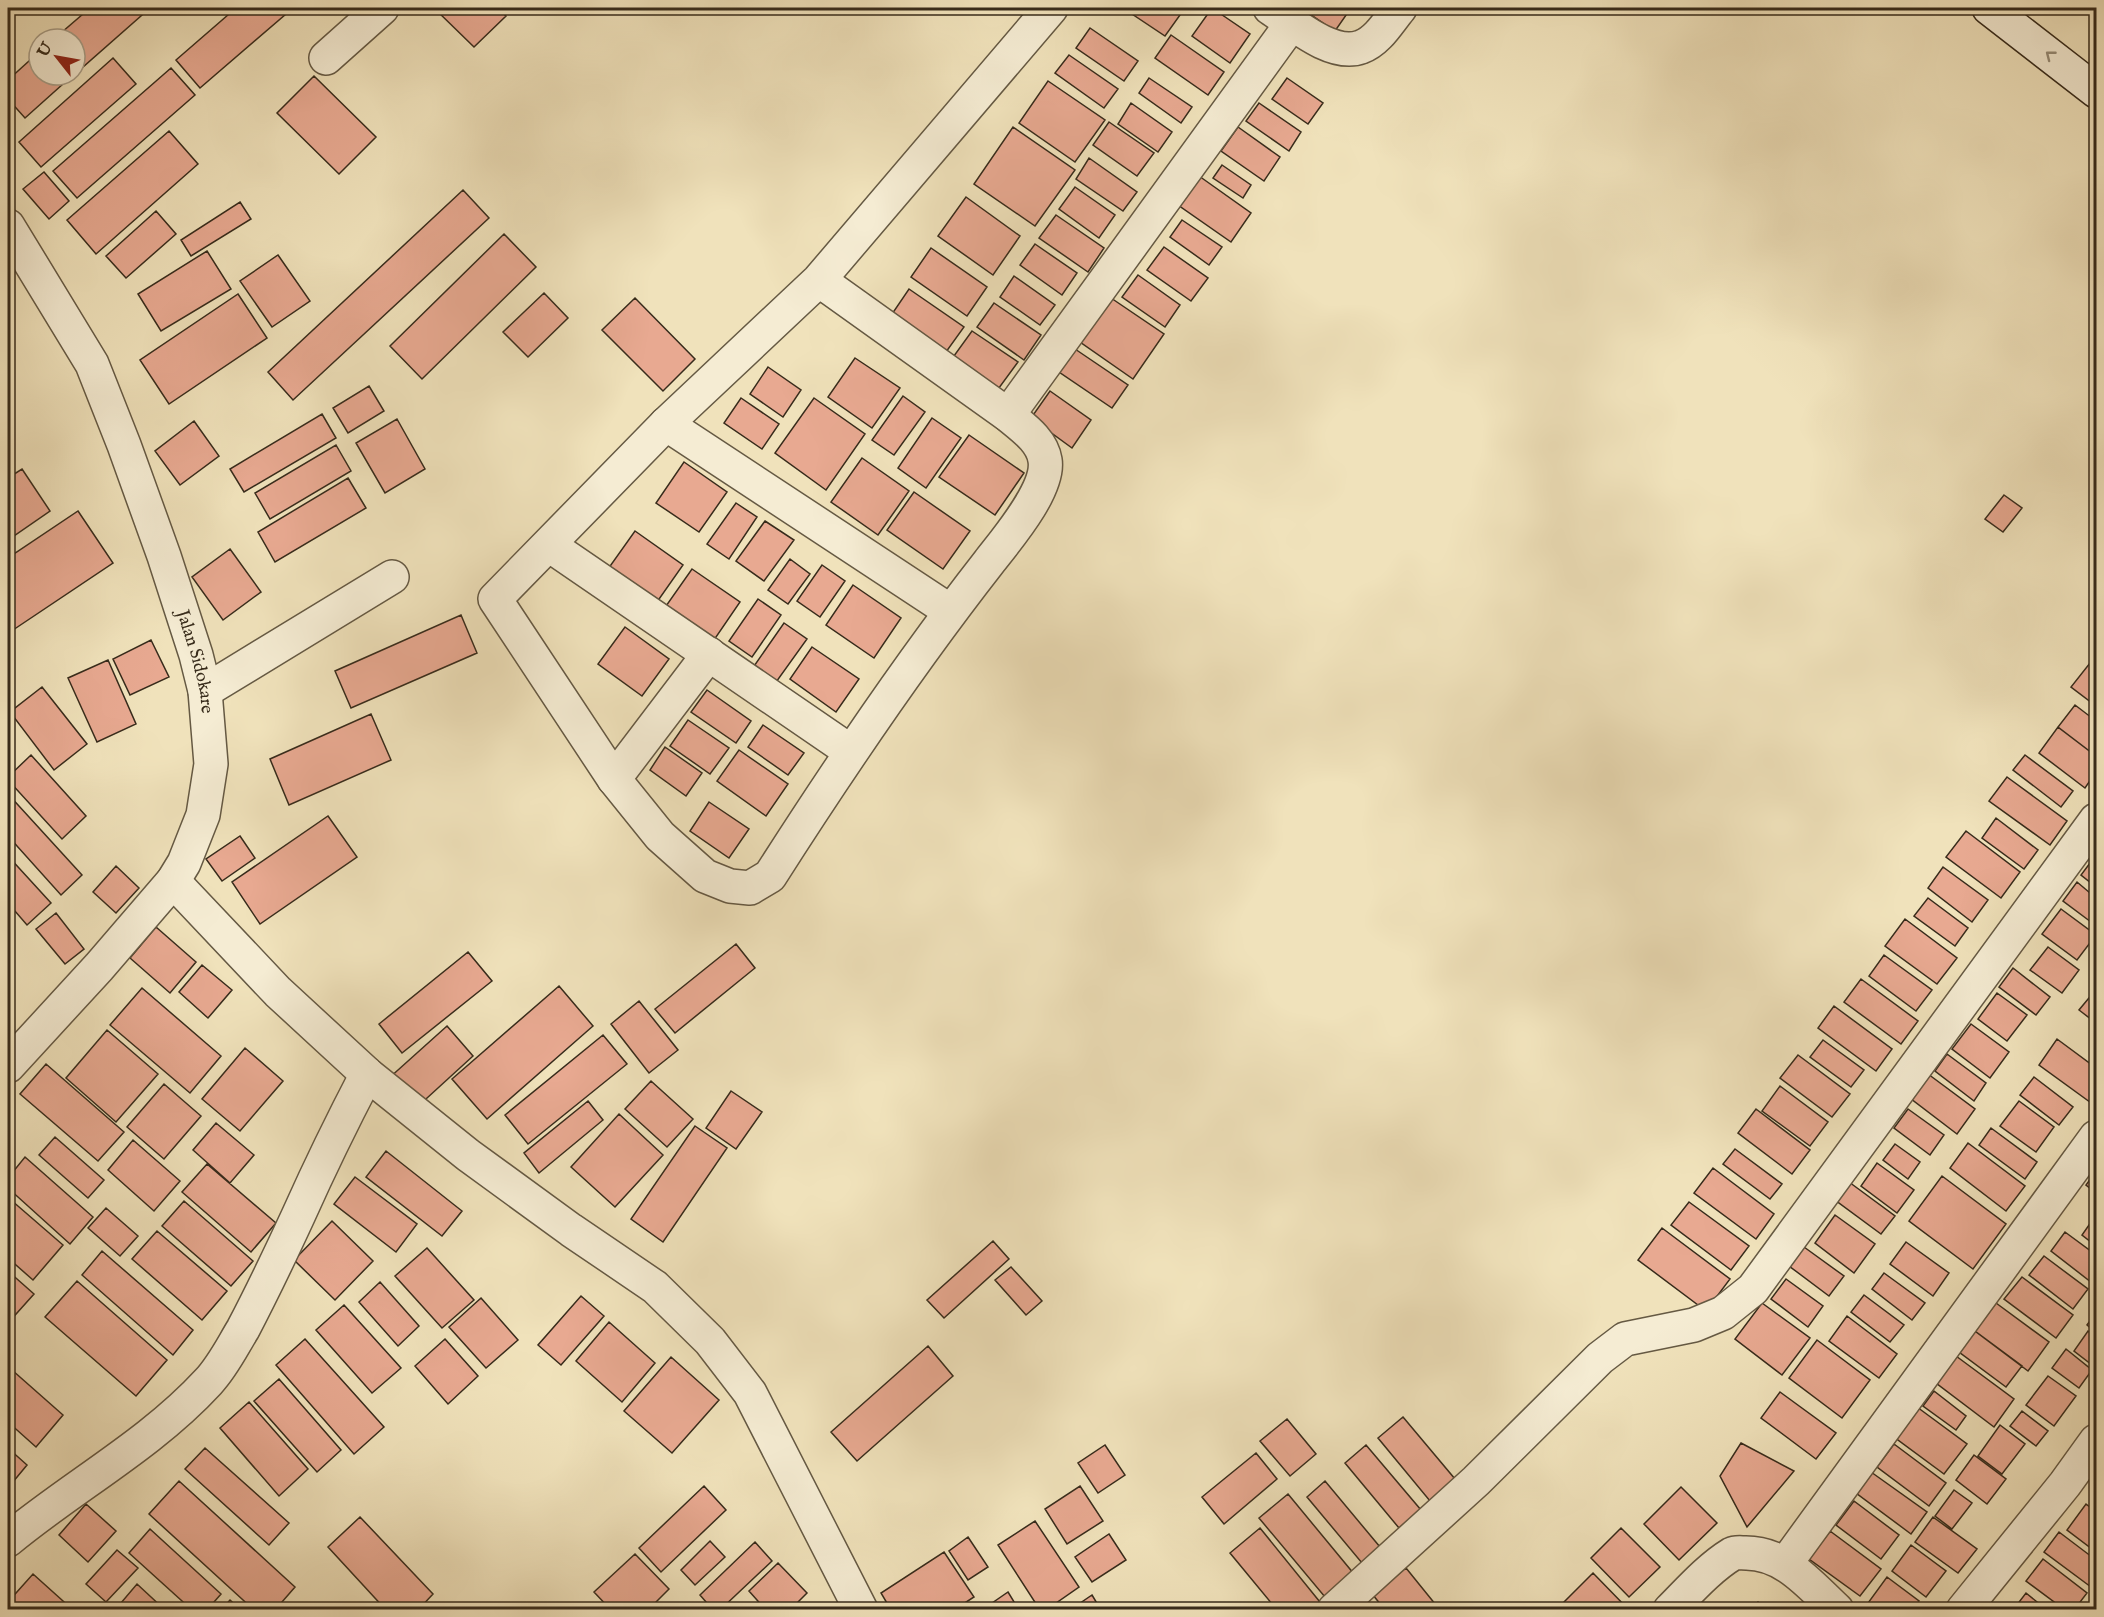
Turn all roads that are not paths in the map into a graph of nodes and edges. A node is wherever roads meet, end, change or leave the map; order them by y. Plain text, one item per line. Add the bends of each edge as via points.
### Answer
1 (382, 8) edge
2 (1051, 8) edge
3 (1400, 8) edge
4 (1989, 8) edge
5 (1281, 15) edge
6 (326, 58) dead end
7 (2097, 92) edge
8 (8, 226) edge
9 (819, 280) junction
10 (1008, 415) junction
11 (666, 424) junction
12 (549, 545) junction
13 (392, 577) dead end
14 (950, 611) junction
15 (710, 654) junction
16 (206, 691) junction
17 (850, 751) junction
18 (614, 779) junction
19 (2097, 820) edge
20 (173, 881) junction
21 (8, 1066) edge
22 (367, 1074) junction
23 (2097, 1137) edge
24 (2097, 1441) edge
25 (8, 1540) edge
26 (1786, 1563) junction
27 (861, 1610) edge
28 (1334, 1610) edge
29 (1670, 1610) edge
30 (1837, 1610) edge
31 (1963, 1610) edge

1 - 6 street
2 - 9 street
3 - 5 street via 1377,36 1361,47 1342,49 1322,42
7 -> 4 street
5 - 10 street
8 - 16 street, Jalan Sidokare via 93,364 164,556
9 - 10 street
9 - 11 street
10 - 14 street via 1035,439 1045,461 1041,484 1021,521
11 - 12 street
11 - 14 street
12 - 15 street
12 - 18 street via 495,599
13 - 16 street
14 - 17 street
15 - 17 street
15 - 18 street
16 - 20 street, Jalan Sidokare via 212,764 203,815
17 - 18 street via 770,876 750,888 730,886 705,876 660,836
19 - 28 street via 1753,1289 1723,1312 1694,1325 1625,1339 1600,1358 1476,1481
20 - 21 street, Jalan Sidokare
20 - 22 street via 278,992
22 - 25 street via 252,1313 209,1381 142,1442 42,1511
22 - 27 street via 468,1155 655,1287 710,1341 750,1393
23 - 26 street
24 - 31 street
26 - 29 street via 1756,1553 1734,1553
26 - 30 street

